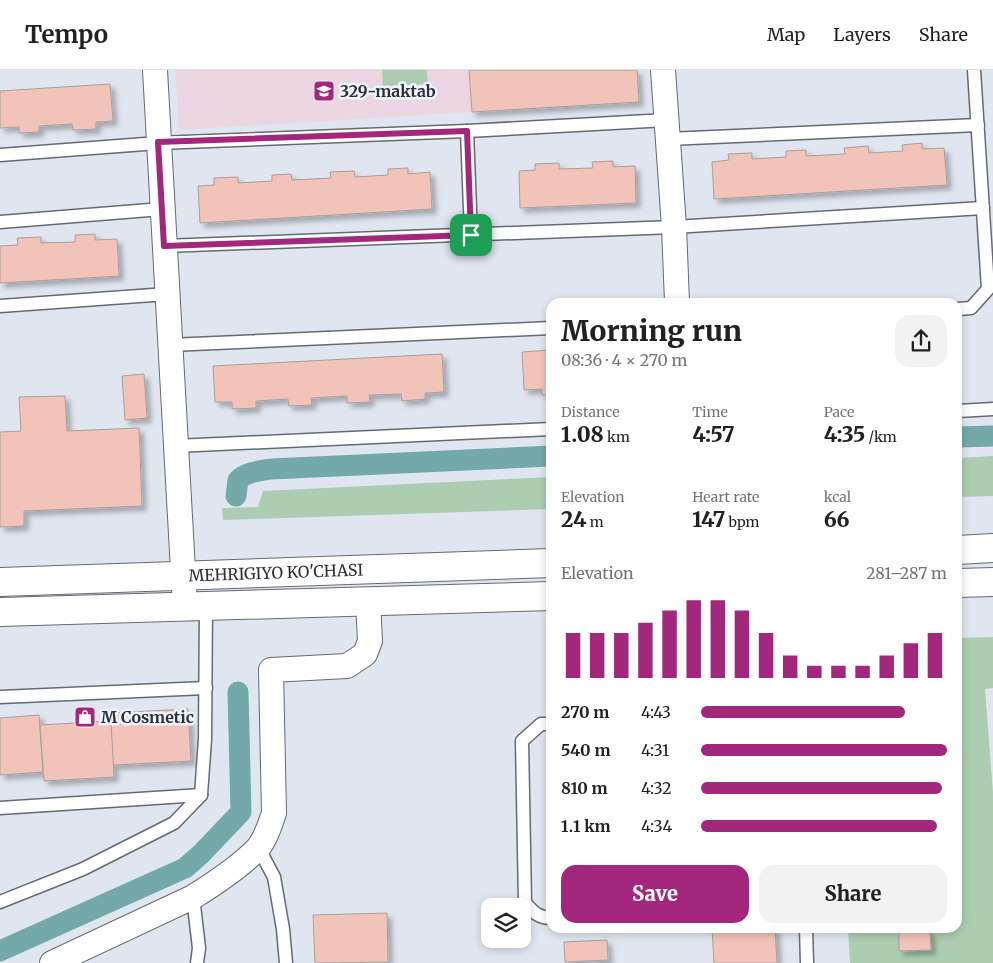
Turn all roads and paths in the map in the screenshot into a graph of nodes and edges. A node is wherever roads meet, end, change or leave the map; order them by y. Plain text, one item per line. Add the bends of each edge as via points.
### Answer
1 (155, 70) edge
2 (663, 70) edge
3 (974, 70) edge
4 (978, 125) junction
5 (668, 130) junction
6 (467, 131) junction
7 (158, 142) junction
8 (0, 155) edge
9 (162, 208) junction
10 (983, 208) junction
11 (0, 222) edge
12 (674, 226) junction
13 (471, 235) junction
14 (164, 246) junction
15 (167, 294) junction
16 (677, 298) edge
17 (0, 306) edge
18 (962, 309) edge
19 (546, 328) edge
20 (170, 345) junction
21 (993, 409) edge
22 (962, 410) edge
23 (546, 428) edge
24 (175, 446) junction
25 (993, 548) edge
26 (962, 550) edge
27 (546, 563) edge
28 (183, 575) junction
29 (0, 582) edge
30 (993, 582) edge
31 (962, 583) edge
32 (546, 596) edge
33 (368, 601) junction
34 (196, 606) junction
35 (0, 612) edge
36 (206, 688) junction
37 (0, 697) edge
38 (546, 724) edge
39 (201, 795) junction
40 (0, 808) edge
41 (258, 847) junction
42 (193, 896) junction
43 (0, 902) edge
44 (546, 918) edge
45 (806, 933) edge
46 (52, 963) edge
47 (197, 963) edge
48 (286, 963) edge
49 (807, 963) edge

1 - 7 street
2 - 5 street
3 - 4 lane
4 - 5 lane
4 - 10 lane
5 - 6 lane
5 - 12 street
6 - 7 lane
6 - 13 lane
7 - 8 lane
7 - 9 street
9 - 11 lane
9 - 14 street
10 - 12 lane
10 - 18 lane via 988,289 971,308
12 - 13 lane
12 - 16 street
13 - 14 lane
14 - 15 street
15 - 17 lane
15 - 20 street
19 - 20 lane
20 - 24 street
21 - 22 lane
23 - 24 lane
24 - 28 street
25 - 26 main road
27 - 28 main road, MEHRIGIYO KO'CHASI
28 - 29 main road, MEHRIGIYO KO'CHASI
28 - 34 street
30 - 31 main road
32 - 33 main road, MEHRIGIYO KO'CHASI
33 - 34 main road, MEHRIGIYO KO'CHASI
33 - 41 street via 370,642 365,654 347,666 271,670 274,813
34 - 35 main road, MEHRIGIYO KO'CHASI
34 - 36 lane
36 - 37 lane
36 - 39 lane
38 - 44 lane via 541,724 522,741 525,903 533,912
39 - 40 lane
39 - 43 lane via 174,823 82,869
41 - 42 street via 215,883
41 - 48 lane via 274,877
42 - 46 street
42 - 47 lane via 199,948
45 - 49 lane

